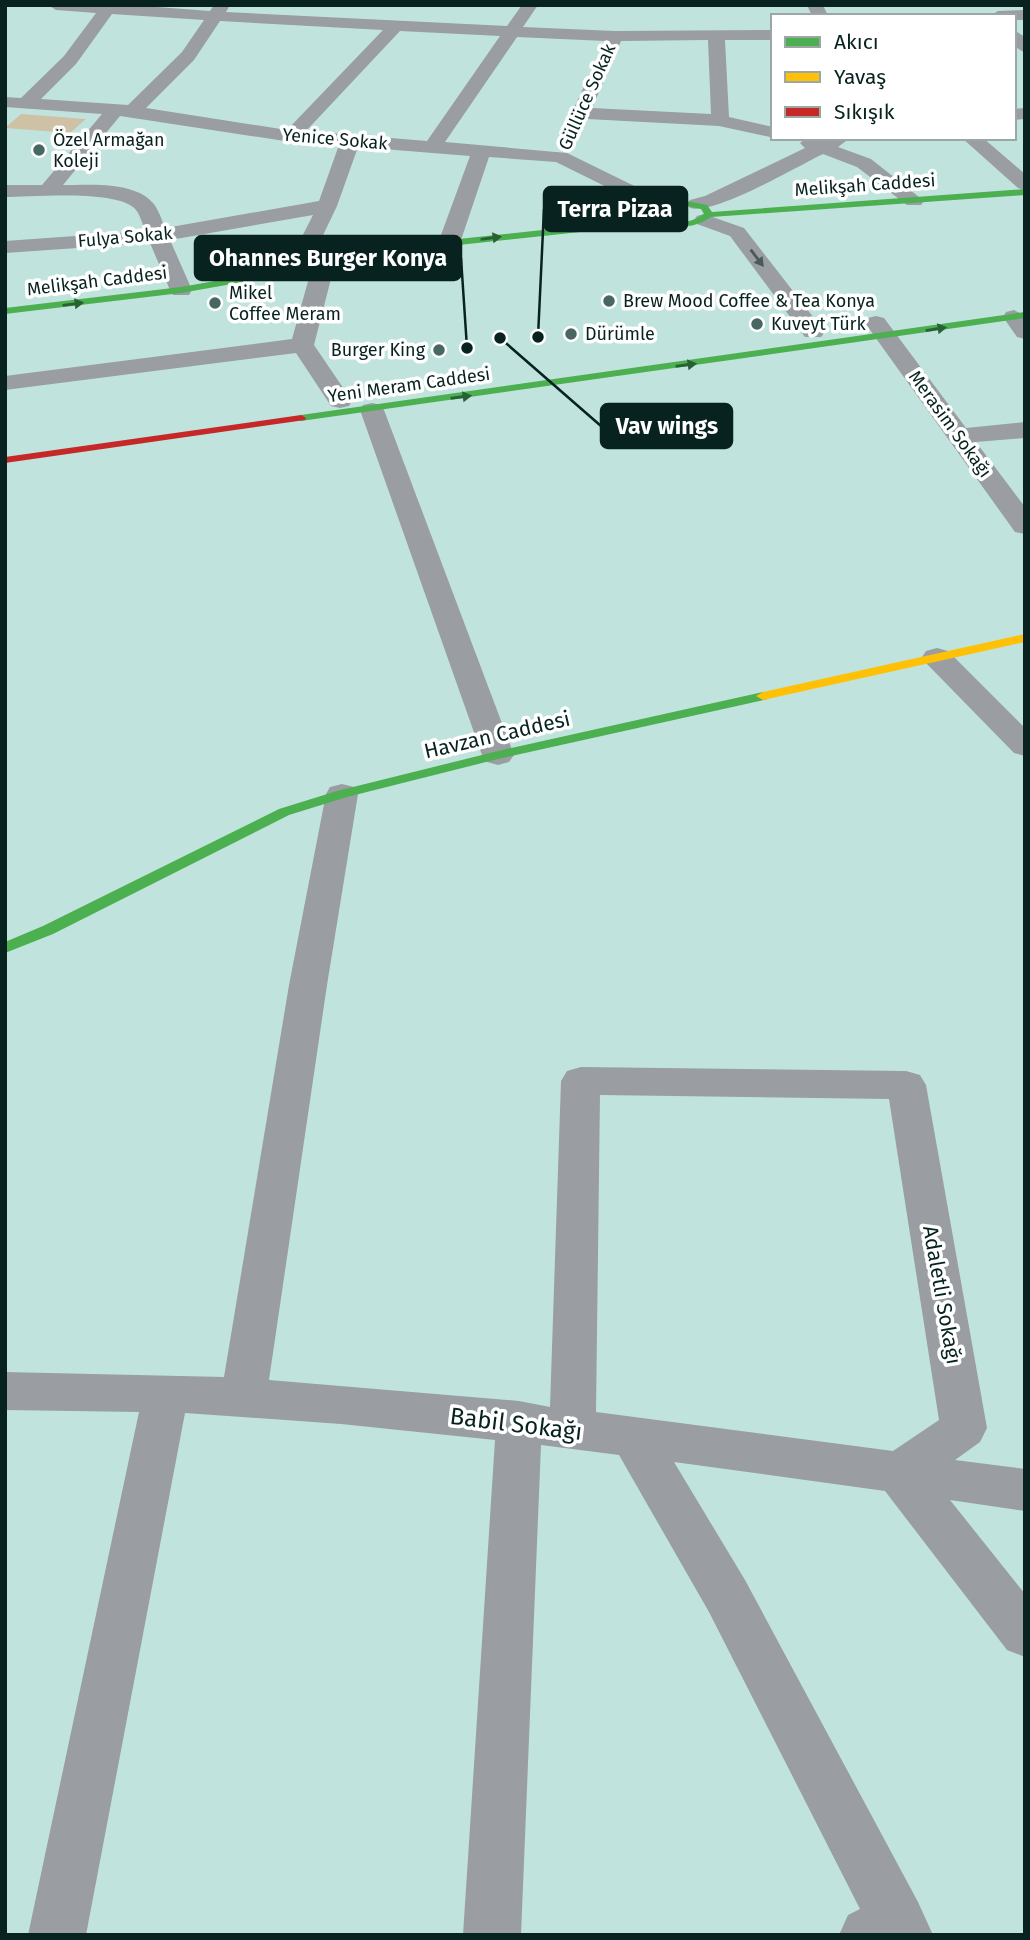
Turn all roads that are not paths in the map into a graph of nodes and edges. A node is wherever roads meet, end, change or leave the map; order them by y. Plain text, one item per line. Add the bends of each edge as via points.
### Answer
1 (56, 5) edge
2 (530, 5) edge
3 (107, 8) junction
4 (220, 10) edge
5 (396, 26) junction
6 (512, 31) junction
7 (716, 35) junction
8 (771, 35) edge
9 (615, 36) junction
10 (15, 103) edge
11 (124, 110) junction
12 (580, 113) junction
13 (719, 120) junction
14 (771, 133) edge
15 (291, 136) junction
16 (812, 140) edge
17 (973, 140) edge
18 (350, 142) junction
19 (832, 142) edge
20 (433, 146) junction
21 (481, 152) junction
22 (560, 157) junction
23 (1025, 184) edge
24 (5, 191) edge
25 (48, 191) junction
26 (1025, 192) edge
27 (914, 201) junction
28 (327, 206) junction
29 (653, 211) junction
30 (703, 213) junction
31 (157, 236) junction
32 (449, 243) junction
33 (5, 247) edge
34 (323, 267) junction
35 (295, 272) junction
36 (181, 290) junction
37 (5, 311) edge
38 (1022, 317) edge
39 (882, 329) junction
40 (813, 331) junction
41 (302, 345) junction
42 (5, 383) edge
43 (340, 401) junction
44 (372, 410) junction
45 (1025, 430) edge
46 (957, 436) junction
47 (5, 448) edge
48 (5, 460) edge
49 (1025, 526) edge
50 (1025, 638) edge
51 (937, 657) junction
52 (1025, 746) edge
53 (498, 755) junction
54 (342, 794) junction
55 (5, 948) edge
56 (5, 1391) edge
57 (166, 1393) junction
58 (244, 1397) junction
59 (519, 1421) junction
60 (572, 1430) junction
61 (635, 1439) junction
62 (899, 1473) junction
63 (1025, 1490) edge
64 (1025, 1633) edge
65 (890, 1930) edge
66 (57, 1935) edge
67 (492, 1935) edge

1 - 3 street
2 - 6 street
3 - 4 street
3 - 10 street via 61,72
4 - 5 street
4 - 11 street via 188,56
5 - 6 street
5 - 15 street
6 - 9 street
6 - 20 street
7 - 8 street
7 - 9 street
7 - 13 street
9 - 12 street, Güllüce Sokak
10 - 11 street, Yenice Sokak
11 - 15 street, Yenice Sokak
11 - 25 street
12 - 13 street
12 - 22 street, Güllüce Sokak
13 - 14 street
15 - 18 street, Yenice Sokak
16 - 19 street
17 - 23 street
18 - 20 street, Yenice Sokak
18 - 28 street
19 - 27 street
19 - 30 street via 711,201
20 - 21 street, Yenice Sokak
21 - 22 street, Yenice Sokak
21 - 32 street
22 - 29 street, Yenice Sokak
24 - 25 street
25 - 31 street via 127,195 145,206
26 - 27 street, Melikşah Caddesi
27 - 30 street, Melikşah Caddesi
28 - 31 street, Fulya Sokak
28 - 35 street
29 - 30 street, Melikşah Caddesi via 678,201
29 - 30 street, Melikşah Caddesi via 677,225
32 -> 29 street, Melikşah Caddesi via 636,223
30 -> 40 street via 737,232
31 - 33 street, Fulya Sokak
31 - 36 street
32 - 34 street, Melikşah Caddesi
34 - 35 street, Melikşah Caddesi
34 - 41 street
35 - 36 street, Melikşah Caddesi
37 -> 36 street, Melikşah Caddesi
38 - 39 street, Yeni Meram Caddesi
39 - 40 street, Yeni Meram Caddesi
44 -> 39 street, Yeni Meram Caddesi
39 - 46 street, Merasim Sokağı
40 - 43 street, Yeni Meram Caddesi
41 - 42 street
41 - 43 street
43 - 47 street, Yeni Meram Caddesi
44 - 48 street, Yeni Meram Caddesi
44 - 53 street
45 - 46 street
46 - 49 street, Merasim Sokağı
50 - 51 street, Havzan Caddesi
51 - 52 street
51 - 53 street, Havzan Caddesi
53 - 54 street, Havzan Caddesi
54 - 55 street, Havzan Caddesi via 284,812
54 - 58 street
56 - 57 street, Babil Sokağı
57 - 58 street, Babil Sokağı
57 - 66 street
58 - 59 street, Babil Sokağı
59 - 60 street, Babil Sokağı
59 - 67 street
60 - 61 street, Babil Sokağı
60 - 62 street, Adaletli Sokağı via 580,1081 906,1085 964,1428
61 - 62 street, Babil Sokağı
61 - 65 street via 727,1596
62 - 63 street, Babil Sokağı
62 - 64 street

